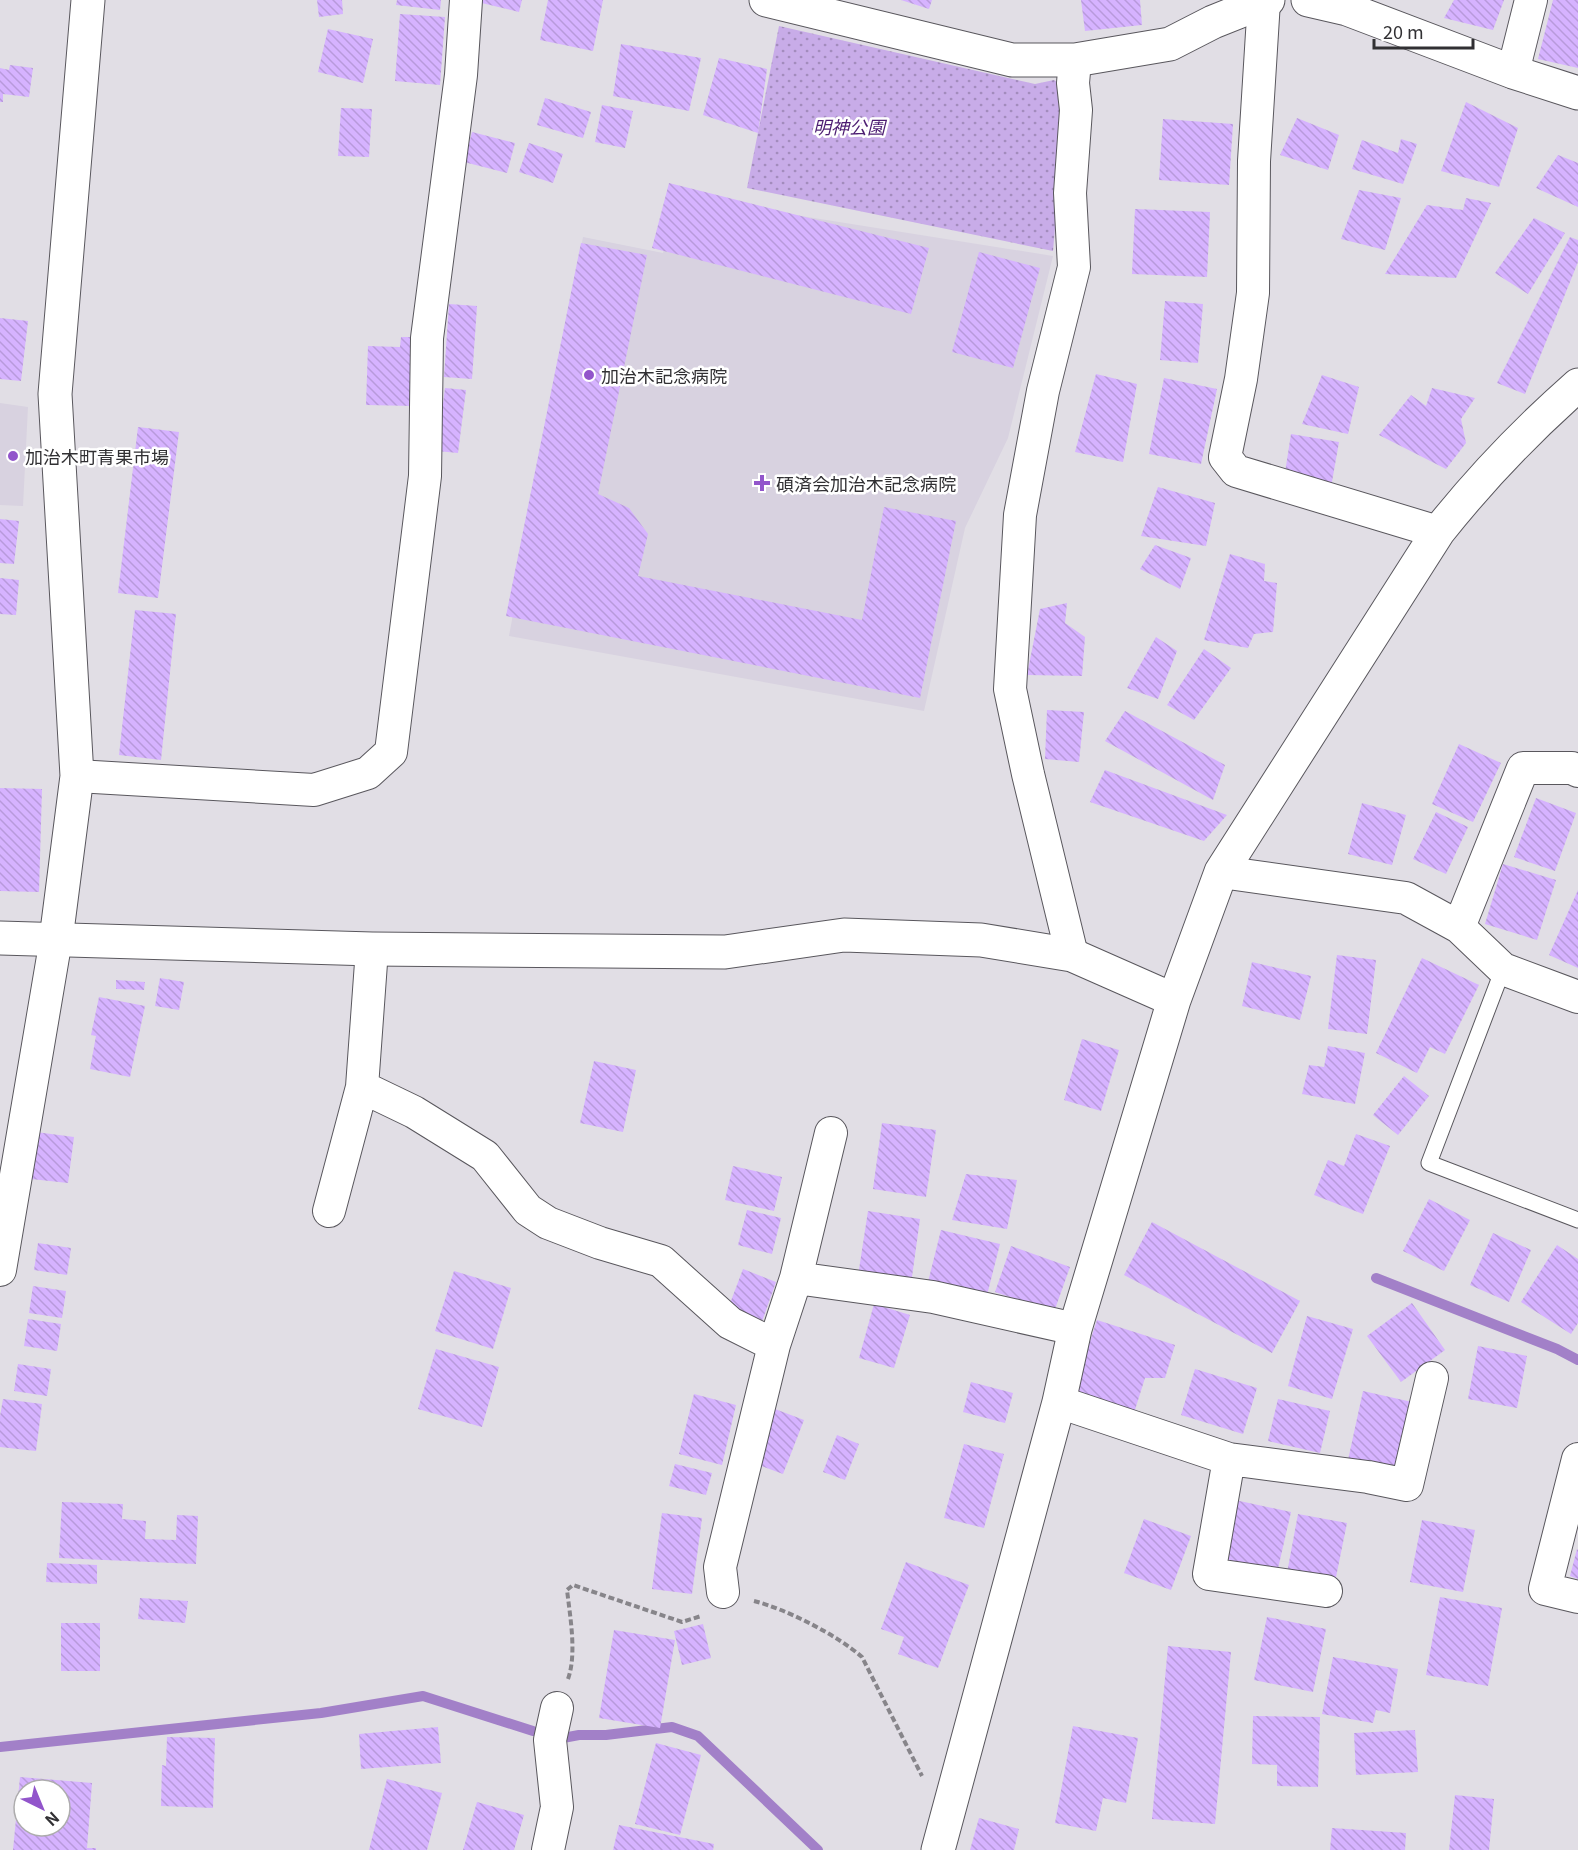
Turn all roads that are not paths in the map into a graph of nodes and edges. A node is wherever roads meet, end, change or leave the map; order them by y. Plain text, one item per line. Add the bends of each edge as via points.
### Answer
1 (88, 0) edge
2 (466, 0) edge
3 (766, 0) edge
4 (1266, 0) edge
5 (1308, 0) edge
6 (1531, 0) edge
7 (1075, 60) junction
8 (1513, 72) junction
9 (1578, 93) edge
10 (1578, 385) edge
11 (1438, 532) junction
12 (1578, 771) edge
13 (77, 776) junction
14 (1221, 872) junction
15 (1459, 927) junction
16 (0, 938) edge
17 (56, 939) junction
18 (372, 949) junction
19 (1072, 955) junction
20 (1503, 969) junction
21 (1578, 997) edge
22 (1174, 1000) junction
23 (362, 1087) junction
24 (831, 1133) dead end
25 (329, 1211) dead end
26 (1578, 1220) edge
27 (0, 1270) edge
28 (796, 1278) junction
29 (1075, 1329) junction
30 (774, 1345) junction
31 (1432, 1378) dead end
32 (1059, 1402) junction
33 (1229, 1459) junction
34 (1578, 1459) edge
35 (1326, 1591) dead end
36 (723, 1592) road end
37 (1578, 1597) edge
38 (557, 1708) road end
39 (942, 1835) edge
40 (548, 1850) edge

1 - 13 street via 55,394
2 - 13 street via 461,75 427,338 425,476 391,752 368,773 314,790
3 - 7 street via 1012,60
4 - 7 street via 1170,44
4 - 11 street via 1254,161 1253,293 1225,457 1236,471
5 - 8 street via 1347,9
6 - 8 street
7 - 19 street via 1070,193 1074,267 1042,391 1020,515 1010,689
8 - 9 street
10 - 11 street via 1538,420
11 - 14 street
12 - 15 street via 1523,768
13 - 17 street
14 - 15 street via 1406,898
14 - 22 street
15 - 20 street
16 - 17 street
17 - 18 street
17 - 27 street
18 - 19 street via 725,952 844,935 981,940
18 - 23 street
19 - 22 street
20 - 21 street
20 - 26 lane via 1429,1163
22 - 29 street
23 - 25 street
23 - 30 street via 414,1112 485,1156 528,1210 548,1223 661,1261 730,1323
24 - 28 street
28 - 29 street via 933,1297
28 - 30 street
29 - 32 street
30 - 36 street via 720,1567
31 - 33 street via 1407,1485
32 - 33 street
32 - 39 street
33 - 35 street via 1209,1574
34 - 37 street via 1545,1589
38 - 40 street via 550,1740 557,1807

